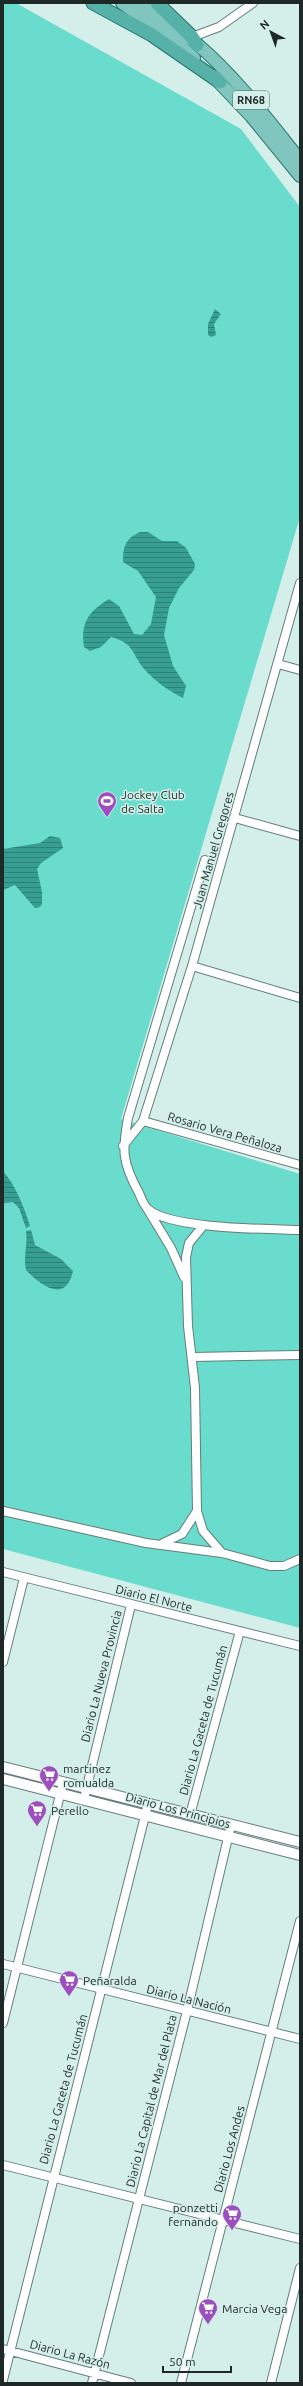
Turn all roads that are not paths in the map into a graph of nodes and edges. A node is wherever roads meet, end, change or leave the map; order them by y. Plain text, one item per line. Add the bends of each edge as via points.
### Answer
1 (93, 3) edge
2 (122, 3) edge
3 (140, 3) edge
4 (157, 3) edge
5 (253, 3) edge
6 (195, 41) junction
7 (220, 82) junction
8 (300, 160) edge
9 (300, 176) edge
10 (300, 583) edge
11 (278, 664) junction
12 (300, 670) edge
13 (235, 818) junction
14 (300, 836) edge
15 (205, 860) dead end
16 (192, 966) junction
17 (300, 998) edge
18 (143, 1121) junction
19 (123, 1146) junction
20 (300, 1165) edge
21 (148, 1209) junction
22 (203, 1226) junction
23 (300, 1230) edge
24 (186, 1285) junction
25 (300, 1355) edge
26 (193, 1357) junction
27 (3, 1511) edge
28 (197, 1511) junction
29 (161, 1544) junction
30 (222, 1553) junction
31 (300, 1559) edge
32 (3, 1572) edge
33 (24, 1578) junction
34 (131, 1605) junction
35 (240, 1631) junction
36 (300, 1646) edge
37 (3, 1662) edge
38 (3, 1767) edge
39 (3, 1779) edge
40 (63, 1782) junction
41 (86, 1788) junction
42 (61, 1794) junction
43 (84, 1799) junction
44 (148, 1804) junction
45 (144, 1814) junction
46 (190, 1815) junction
47 (230, 1825) junction
48 (228, 1837) junction
49 (300, 1842) edge
50 (300, 1855) edge
51 (300, 1921) edge
52 (3, 1964) edge
53 (17, 1968) junction
54 (102, 1990) junction
55 (187, 2011) junction
56 (3, 2024) edge
57 (272, 2032) junction
58 (300, 2039) edge
59 (3, 2165) edge
60 (52, 2178) junction
61 (139, 2200) junction
62 (223, 2220) junction
63 (300, 2239) edge
64 (300, 2268) edge
65 (7, 2350) edge
66 (94, 2373) junction
67 (3, 2380) edge
68 (92, 2383) edge
69 (131, 2383) edge
70 (181, 2383) edge
71 (271, 2383) edge

1 - 7 highway, RN68 via 152,35
2 - 7 main road, RN68 via 166,34
3 - 6 main road, RN68
4 - 6 highway, RN68
5 - 6 street
6 - 8 main road, RN68 via 255,104
7 - 9 main road, RN68
10 - 11 street, Juan Manuel Gregores
11 - 12 street
11 - 13 street, Juan Manuel Gregores
13 - 14 street
13 - 16 street, Juan Manuel Gregores
15 - 19 street via 128,1118
16 - 17 street
16 - 18 street, Juan Manuel Gregores
18 - 19 street
18 - 20 street, Rosario Vera Peñaloza
19 - 21 street via 125,1162
21 - 22 street via 169,1218
21 - 24 street via 171,1248
22 - 23 street
22 - 24 street via 187,1249
24 - 26 street
25 - 26 street
26 - 28 street
27 - 29 street via 146,1543
28 - 29 street via 182,1534
28 - 30 street via 203,1531
29 - 30 street
30 - 31 street via 270,1566 284,1566
32 - 33 street, Diario El Norte
33 - 34 street, Diario El Norte
33 - 37 street
34 - 35 street, Diario El Norte
34 - 41 street, Diario La Nueva Provincia
35 - 36 street, Diario El Norte
35 - 46 street, Diario La Gaceta de Tucumán
38 - 40 street, Diario Los Principios
39 - 42 street, Diario Los Principios
40 - 41 street, Diario Los Principios
40 - 42 street
41 - 43 street, Diario La Nueva Provincia
41 - 44 street, Diario Los Principios
42 - 43 street, Diario Los Principios
42 - 53 street
43 - 45 street, Diario Los Principios
44 - 45 street, Diario La Gaceta de Tucumán
44 - 46 street, Diario Los Principios
45 - 48 street, Diario Los Principios
45 - 54 street, Diario La Gaceta de Tucumán
46 - 47 street, Diario Los Principios
47 - 48 street, Diario La Capital de Mar del Plata
47 - 49 street, Diario Los Principios
48 - 50 street, Diario Los Principios
48 - 55 street, Diario La Capital de Mar del Plata
51 - 57 street, Diario Los Andes
52 - 53 street, Diario La Nación
53 - 54 street, Diario La Nación
53 - 56 street
54 - 55 street, Diario La Nación
54 - 60 street, Diario La Gaceta de Tucumán
55 - 57 street, Diario La Nación
55 - 61 street, Diario La Capital de Mar del Plata
57 - 58 street, Diario La Nación
57 - 62 street, Diario Los Andes
59 - 60 street
60 - 61 street
60 - 65 street, Diario La Gaceta de Tucumán
61 - 62 street
61 - 66 street, Diario La Capital de Mar del Plata
62 - 63 street
62 - 70 street, Diario Los Andes
64 - 71 street
65 - 66 street, Diario La Razón
65 - 67 street, Diario La Gaceta de Tucumán
66 - 68 street, Diario La Capital de Mar del Plata
66 - 69 street, Diario La Razón

